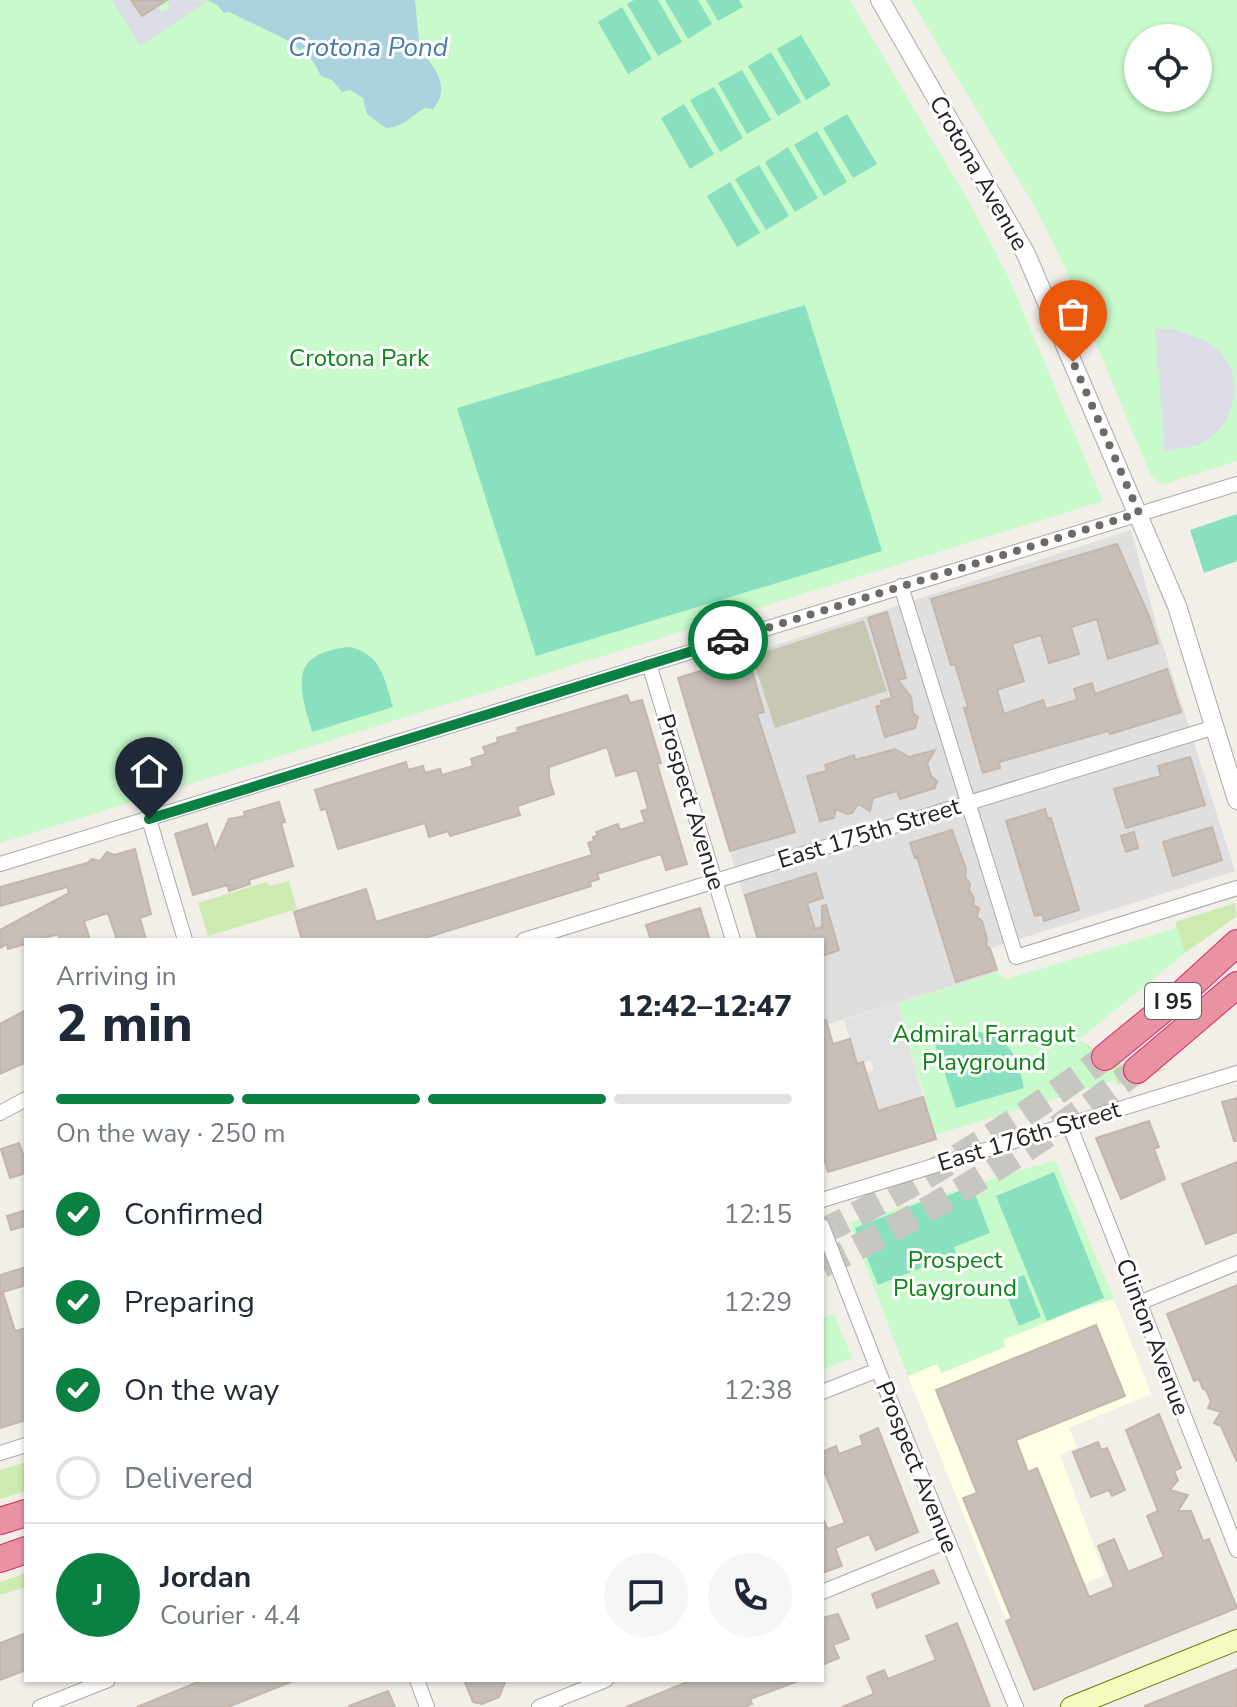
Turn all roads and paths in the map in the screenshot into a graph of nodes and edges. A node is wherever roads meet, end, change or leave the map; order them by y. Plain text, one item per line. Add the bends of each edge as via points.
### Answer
1 (880, 0) edge
2 (1237, 484) edge
3 (1139, 513) junction
4 (901, 586) junction
5 (649, 664) junction
6 (1215, 727) junction
7 (1237, 800) edge
8 (968, 802) junction
9 (149, 819) junction
10 (0, 864) edge
11 (715, 881) junction
12 (1237, 888) edge
13 (184, 938) edge
14 (530, 938) edge
15 (732, 938) edge
16 (1237, 943) edge
17 (1237, 985) edge
18 (1105, 1057) tunnel mouth
19 (1137, 1070) tunnel mouth
20 (1237, 1073) edge
21 (24, 1100) edge
22 (0, 1113) edge
23 (1069, 1124) junction
24 (824, 1199) edge
25 (824, 1231) edge
26 (1237, 1263) edge
27 (1139, 1303) junction
28 (878, 1370) junction
29 (824, 1391) edge
30 (24, 1446) edge
31 (0, 1453) edge
32 (24, 1514) edge
33 (0, 1521) edge
34 (948, 1541) junction
35 (1237, 1550) edge
36 (24, 1551) edge
37 (0, 1559) edge
38 (824, 1591) edge
39 (1237, 1640) edge
40 (103, 1682) edge
41 (418, 1682) edge
42 (601, 1682) edge
43 (40, 1707) edge
44 (427, 1707) edge
45 (539, 1707) edge
46 (1016, 1707) edge
47 (1071, 1707) edge

1 - 3 street, Crotona Avenue via 1026,254
2 - 3 street
3 - 4 street
3 - 6 street, Crotona Avenue via 1180,614
4 - 5 street
4 - 8 street
5 - 9 street
5 - 11 street, Prospect Avenue
6 - 7 street, Crotona Avenue
6 - 8 street, East 175th Street
8 - 11 street, East 175th Street
8 - 12 street via 1016,957
9 - 10 street
9 - 13 street
11 - 14 street, East 175th Street
11 - 15 street, Prospect Avenue
16 - 18 highway, I 95
17 - 19 highway, I 95
20 - 23 street, East 176th Street
21 - 22 street
23 - 24 street, East 176th Street
23 - 27 street, Clinton Avenue
25 - 28 street, Prospect Avenue
26 - 27 street
27 - 35 street, Clinton Avenue
28 - 29 street
28 - 34 street, Prospect Avenue
30 - 31 street
32 - 33 highway
34 - 38 street
34 - 46 street, Prospect Avenue
36 - 37 highway
39 - 47 main road
40 - 43 street
41 - 44 street
42 - 45 street

